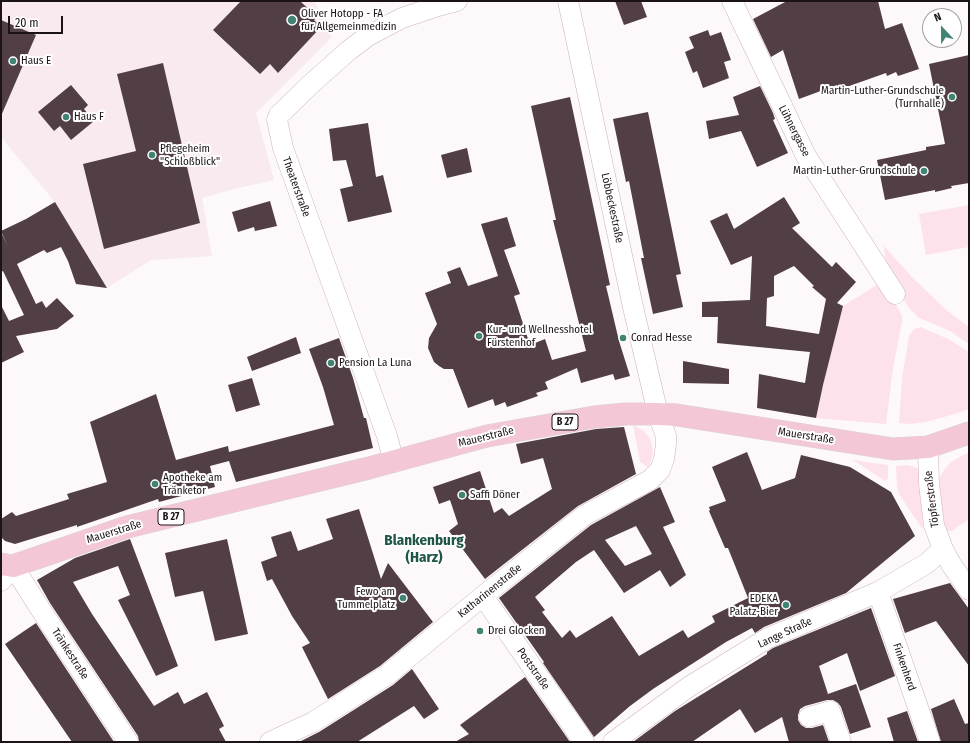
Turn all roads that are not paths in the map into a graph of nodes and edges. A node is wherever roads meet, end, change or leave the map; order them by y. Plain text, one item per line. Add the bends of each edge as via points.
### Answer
1 (457, 1) edge
2 (568, 1) edge
3 (732, 1) edge
4 (895, 294) dead end
5 (658, 414) junction
6 (969, 433) edge
7 (928, 447) junction
8 (394, 462) junction
9 (943, 549) junction
10 (5, 570) edge
11 (969, 590) edge
12 (878, 592) junction
13 (483, 596) junction
14 (809, 717) dead end
15 (128, 742) edge
16 (270, 742) edge
17 (584, 742) edge
18 (613, 742) edge
19 (841, 742) edge
20 (930, 742) edge

1 - 8 street, Theaterstraße via 402,18 368,36 311,84 279,114 277,120 283,148
2 - 5 street, Löbbeckestraße
3 - 4 street, Lühnergasse via 806,156
5 - 7 main road, Mauerstraße / B 27 via 881,448
5 - 8 main road, Mauerstraße / B 27 via 594,417 517,430
5 - 13 street, Katharinenstraße via 666,436 664,459 660,470 650,480 584,515
6 - 7 main road, Mauerstraße / B 27
7 - 9 street, Töpferstraße via 934,525
8 - 10 main road, Mauerstraße / B 27 via 126,527
9 - 11 street, Töpferstraße
9 - 12 street, Lange Straße via 926,564
10 - 15 street, Tränkestraße via 39,607
12 - 18 street, Lange Straße via 768,638 690,686
12 - 20 street, Finkenherd
13 - 16 street, Katharinenstraße via 387,675 313,722
13 - 17 street, Poststraße
14 - 19 street via 830,711

